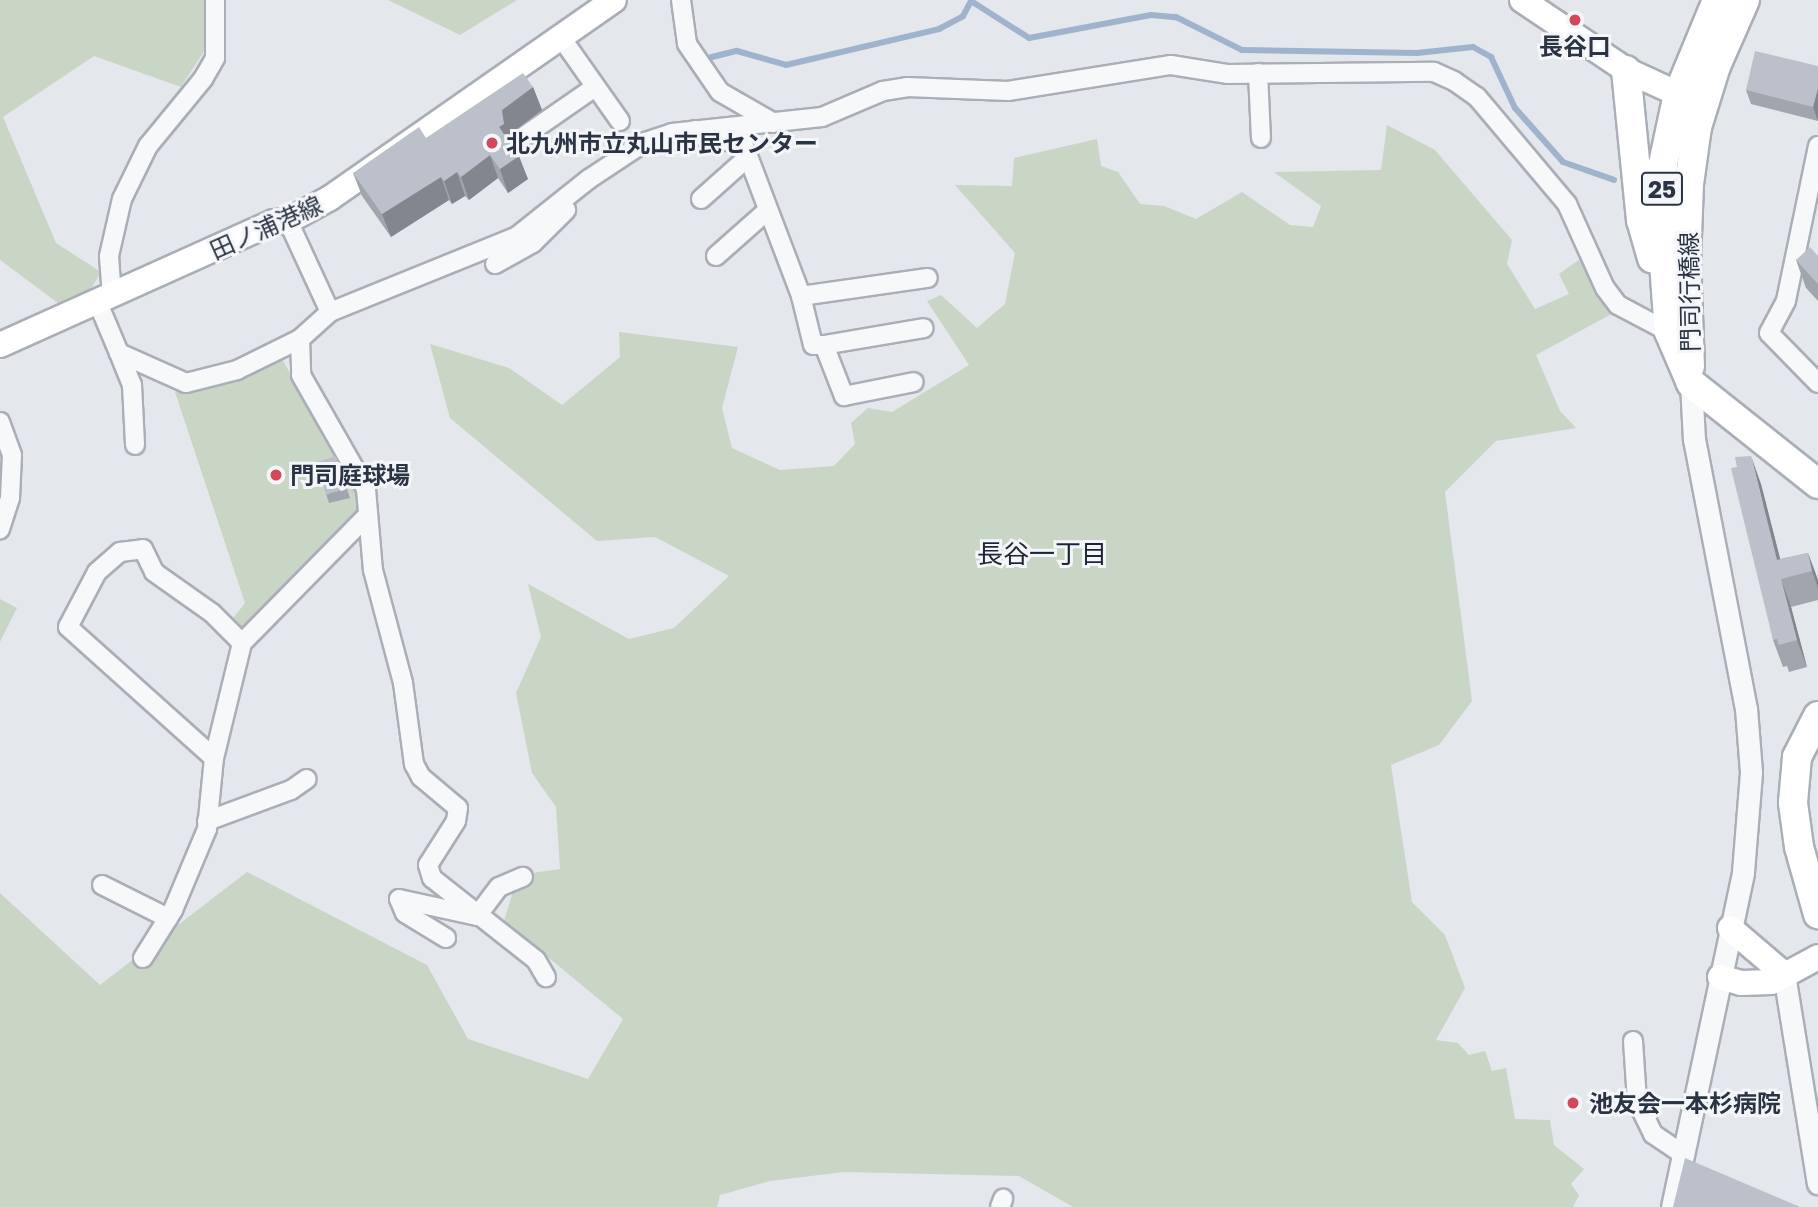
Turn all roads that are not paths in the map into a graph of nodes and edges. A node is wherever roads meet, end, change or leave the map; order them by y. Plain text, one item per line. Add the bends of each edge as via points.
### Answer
1 (215, 0) edge
2 (614, 0) edge
3 (681, 0) edge
4 (1522, 0) edge
5 (1717, 0) edge
6 (1745, 0) edge
7 (560, 36) junction
8 (1626, 70) junction
9 (1258, 74) junction
10 (596, 87) junction
11 (1690, 99) junction
12 (620, 121) dead end
13 (774, 123) junction
14 (695, 130) junction
15 (1261, 138) dead end
16 (520, 139) dead end
17 (1818, 146) edge
18 (747, 158) junction
19 (589, 179) junction
20 (701, 199) dead end
21 (768, 210) junction
22 (288, 221) junction
23 (716, 257) dead end
24 (495, 264) dead end
25 (928, 278) dead end
26 (801, 296) junction
27 (105, 300) junction
28 (1665, 304) junction
29 (330, 312) junction
30 (924, 328) dead end
31 (1669, 332) junction
32 (300, 339) junction
33 (0, 345) edge
34 (824, 345) junction
35 (119, 352) junction
36 (914, 382) dead end
37 (1691, 383) junction
38 (1818, 383) edge
39 (0, 422) edge
40 (135, 445) dead end
41 (5, 476) edge
42 (1818, 484) edge
43 (365, 518) junction
44 (0, 529) edge
45 (242, 643) junction
46 (1818, 716) edge
47 (214, 758) junction
48 (307, 779) dead end
49 (207, 821) junction
50 (523, 877) dead end
51 (102, 885) dead end
52 (1818, 914) edge
53 (477, 916) junction
54 (168, 918) junction
55 (1730, 928) junction
56 (446, 937) dead end
57 (1818, 957) edge
58 (143, 958) dead end
59 (1784, 974) junction
60 (1720, 976) junction
61 (546, 977) dead end
62 (1633, 1041) dead end
63 (1684, 1155) junction
64 (1818, 1183) edge
65 (1672, 1207) edge

1 - 27 street via 215,58 148,146 122,198
2 - 7 main road, 田ノ浦港線
3 - 13 street via 687,44 720,92
4 - 8 main road
5 - 11 main road, 門司行橋線 / 25
6 - 11 main road, 門司行橋線 / 25
7 - 10 street
7 - 22 main road, 田ノ浦港線 via 378,166
8 - 11 main road
8 - 28 main road via 1640,220
9 - 13 street via 1171,65 1008,91 907,87 884,91 822,117
9 - 15 street
9 - 31 street via 1434,72 1454,81 1477,97 1567,204 1605,288 1618,305
10 - 12 street
10 - 16 street
11 - 28 main road, 門司行橋線 / 25 via 1663,164
11 - 37 main road, 門司行橋線 / 25 via 1686,249
13 - 14 street
14 - 18 street via 706,139 743,143
14 - 19 street via 645,142
17 - 38 street via 1786,301 1769,334
18 - 20 street
18 - 21 street
19 - 24 street via 591,185 533,243
19 - 29 street via 516,237
21 - 23 street
21 - 26 street
22 - 27 main road, 田ノ浦港線 via 274,222
22 - 29 street
25 - 26 street
26 - 34 street via 813,345
27 - 33 main road, 田ノ浦港線
27 - 35 street
28 - 31 main road, 門司行橋線 / 25
29 - 32 street
30 - 34 street
31 - 37 main road, 門司行橋線 / 25
32 - 35 street via 237,370 186,383
32 - 43 street via 301,375 366,489
34 - 36 street via 844,396
35 - 40 street via 132,385
37 - 42 main road, 門司行橋線 / 25
37 - 55 street via 1694,440 1745,709 1751,772 1743,872
39 - 41 street via 12,455
41 - 44 street via 10,498
43 - 45 street
43 - 53 street via 376,583 403,683 414,764 421,777 458,808 456,821 428,865 438,886
45 - 47 street
45 - 47 street via 212,613 154,572 143,549 120,552 97,572 68,627
46 - 52 main road via 1797,757 1793,803 1799,848
47 - 49 street
48 - 49 street via 291,790
49 - 54 street
50 - 53 street via 499,887
51 - 54 street
53 - 56 street via 399,899 405,913
53 - 61 street via 536,960
54 - 58 street
55 - 59 main road
55 - 60 street
57 - 59 main road
59 - 60 main road via 1772,982 1741,983
59 - 64 street
60 - 63 street
62 - 63 street via 1637,1101 1653,1134
63 - 65 street

